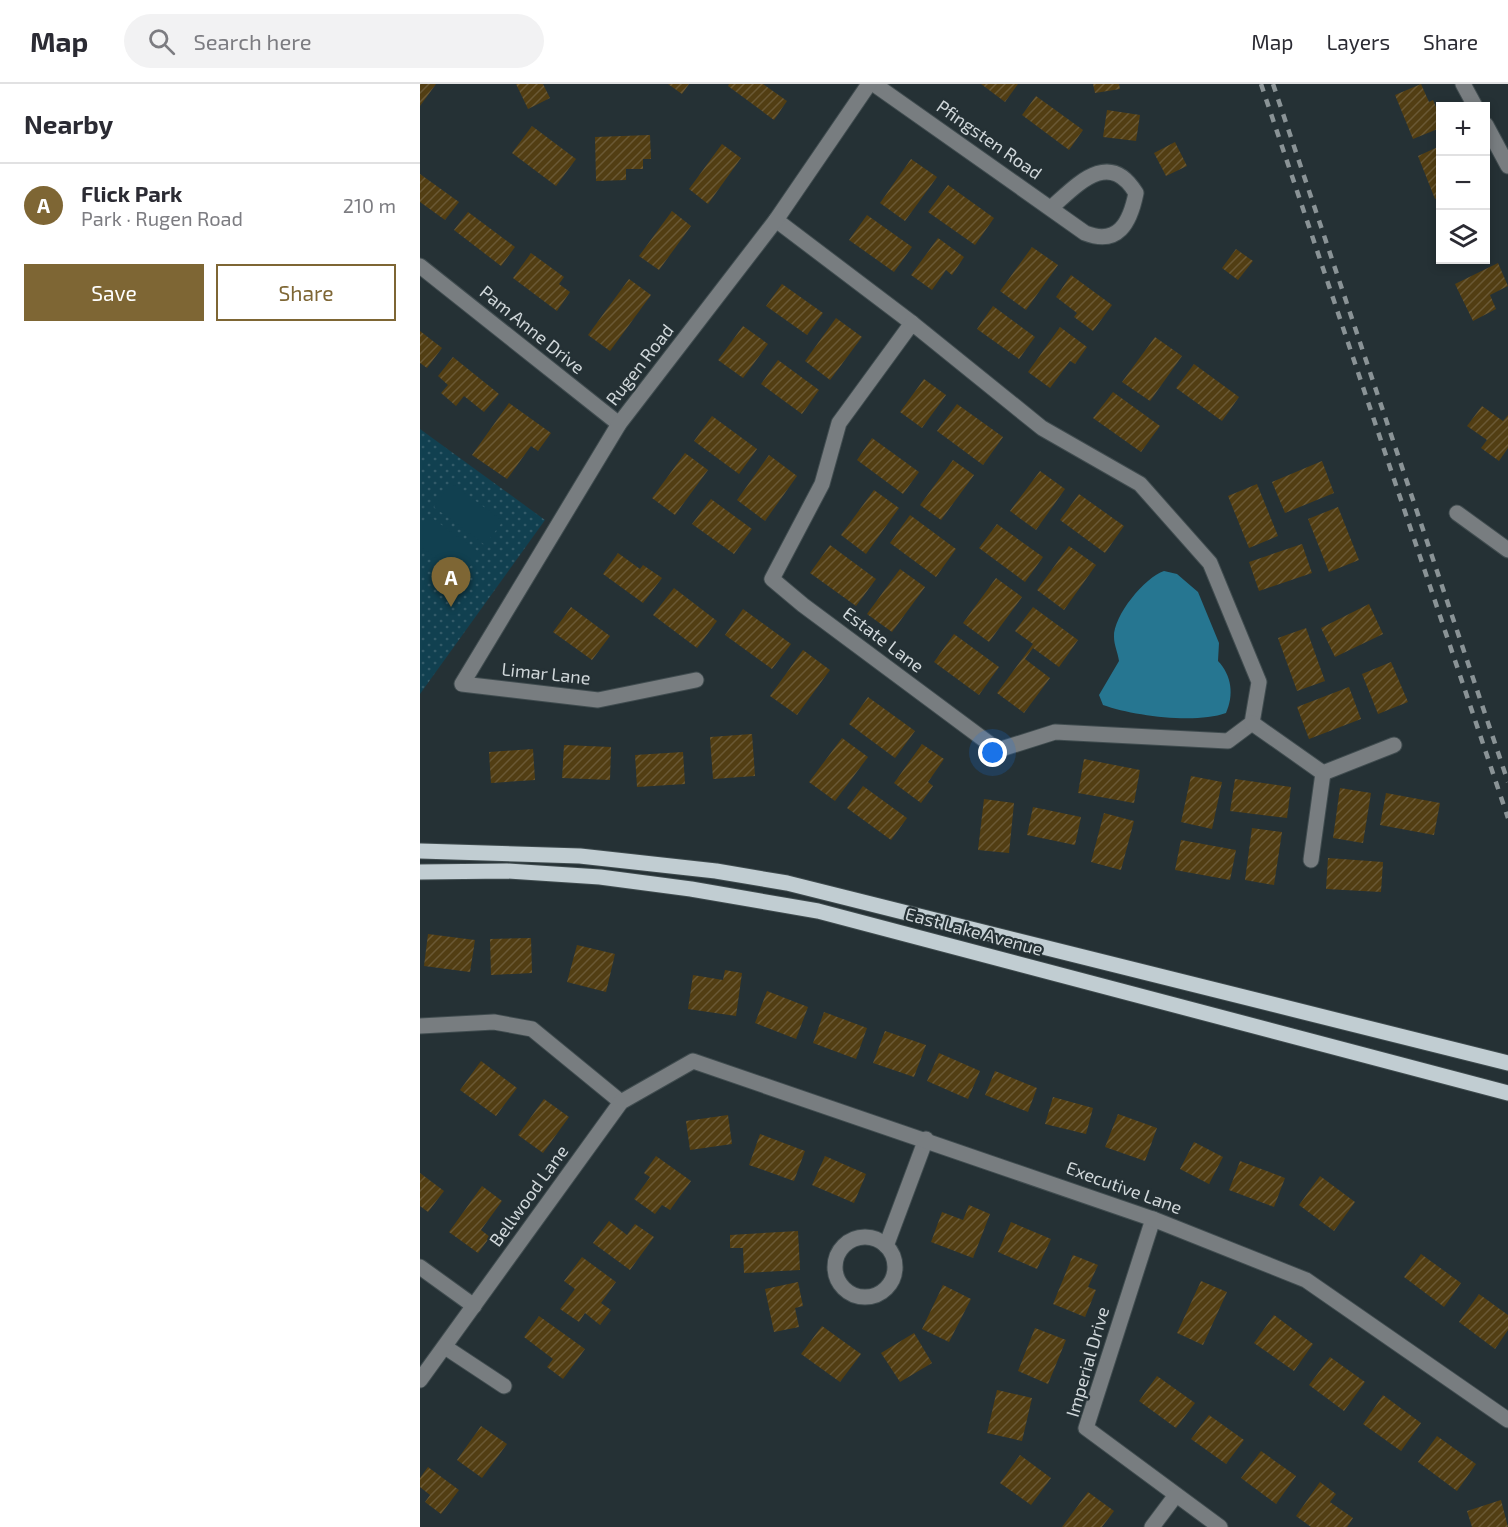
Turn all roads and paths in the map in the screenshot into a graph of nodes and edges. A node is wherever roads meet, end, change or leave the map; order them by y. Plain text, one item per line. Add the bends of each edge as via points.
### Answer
1 (869, 84) edge
2 (874, 84) edge
3 (1463, 84) edge
4 (1474, 102) edge
5 (1490, 134) edge
6 (1508, 166) edge
7 (1052, 207) junction
8 (776, 220) junction
9 (420, 266) edge
10 (912, 323) junction
11 (619, 424) junction
12 (1457, 513) dead end
13 (1508, 550) edge
14 (696, 680) dead end
15 (462, 684) joint
16 (1252, 723) junction
17 (1394, 745) dead end
18 (1323, 773) junction
19 (420, 851) edge
20 (1311, 861) dead end
21 (420, 872) edge
22 (420, 1026) edge
23 (693, 1061) joint
24 (1508, 1063) edge
25 (1508, 1093) edge
26 (621, 1102) junction
27 (927, 1139) junction
28 (1153, 1219) junction
29 (886, 1246) dead end
30 (420, 1267) edge
31 (474, 1306) junction
32 (445, 1347) junction
33 (420, 1380) edge
34 (504, 1386) dead end
35 (1508, 1420) edge
36 (1176, 1495) junction
37 (1152, 1527) edge
38 (1220, 1527) edge

1 - 8 street, Rugen Road
2 - 7 street, Pfingsten Road
3 - 4 street
5 - 6 street
7 - 7 street, Pfingsten Road via 1085,233 1098,238 1119,232 1132,214 1136,193 1127,179 1108,171 1087,176
8 - 10 street
8 - 11 street, Rugen Road
9 - 11 street, Pam Anne Drive
10 - 16 street via 1042,428 1140,484 1210,563 1259,682
10 - 16 street, Estate Lane via 839,423 822,484 772,579 998,750 1055,732 1228,741
11 - 15 street, Rugen Road
12 - 13 street
14 - 15 street, Limar Lane via 598,700
16 - 18 street
17 - 18 street
18 - 20 street
19 - 24 main road, East Lake Avenue via 580,856 787,883
21 - 25 main road, East Lake Avenue via 507,871 600,877 818,911
22 - 26 street via 494,1022 532,1029
23 - 26 street, Bellwood Lane
23 - 27 street, Executive Lane
26 - 31 street, Bellwood Lane
27 - 28 street, Executive Lane
27 - 29 street
28 - 35 street, Executive Lane via 1306,1280
28 - 36 street, Imperial Drive via 1086,1428
30 - 31 street
31 - 32 street, Bellwood Lane
32 - 33 street, Bellwood Lane
32 - 34 street
36 - 37 street
36 - 38 street, Imperial Drive

